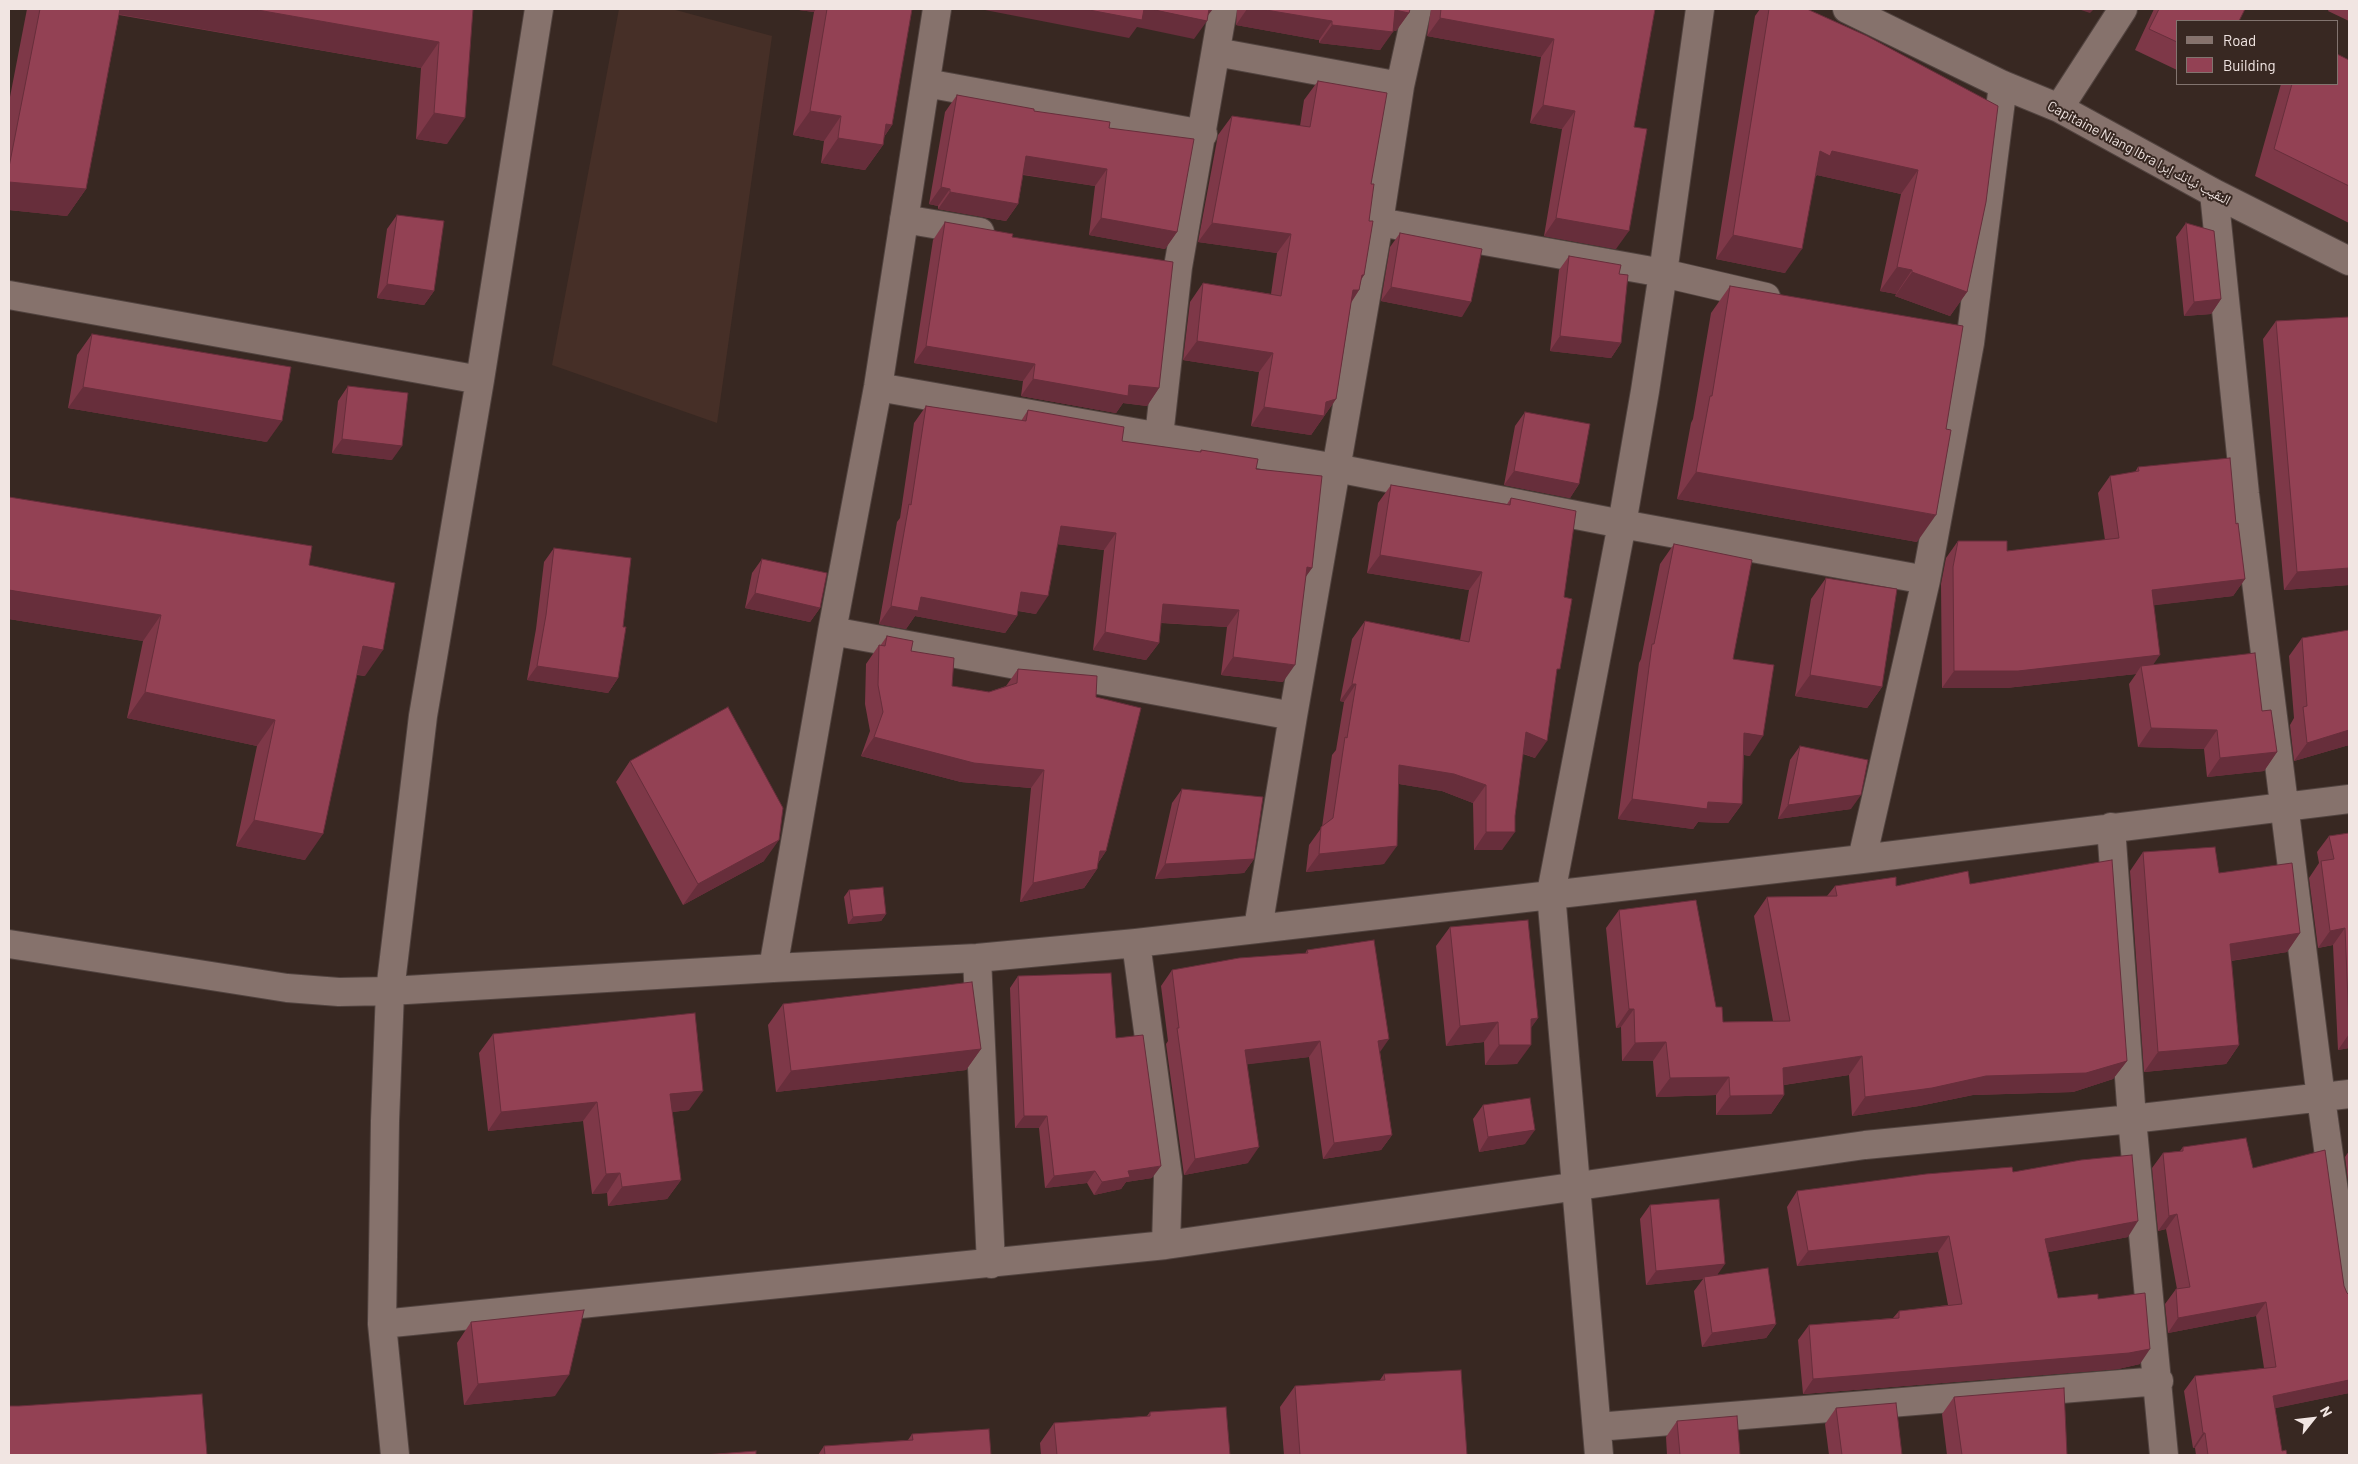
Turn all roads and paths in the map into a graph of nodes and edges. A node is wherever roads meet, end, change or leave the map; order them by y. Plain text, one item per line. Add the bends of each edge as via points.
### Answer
1 (539, 9) edge
2 (937, 9) edge
3 (1223, 9) edge
4 (1417, 9) edge
5 (1700, 9) edge
6 (1847, 9) edge
7 (2123, 9) edge
8 (1216, 52) junction
9 (926, 83) junction
10 (2003, 85) junction
11 (1400, 86) junction
12 (2059, 108) junction
13 (1203, 134) junction
14 (2214, 193) junction
15 (904, 218) junction
16 (1379, 222) junction
17 (1002, 236) edge
18 (2349, 261) edge
19 (1149, 262) edge
20 (1178, 268) junction
21 (1663, 273) junction
22 (9, 294) edge
23 (1788, 302) edge
24 (1941, 337) edge
25 (1970, 343) junction
26 (480, 380) junction
27 (878, 387) junction
28 (1159, 436) junction
29 (1336, 468) junction
30 (1622, 524) junction
31 (1926, 580) junction
32 (832, 631) junction
33 (1293, 716) junction
34 (2349, 799) edge
35 (2285, 806) junction
36 (2111, 827) junction
37 (1862, 859) junction
38 (1551, 893) junction
39 (1258, 928) junction
40 (1136, 943) junction
41 (9, 944) edge
42 (977, 958) junction
43 (773, 968) junction
44 (390, 991) junction
45 (2349, 1094) edge
46 (2321, 1098) junction
47 (2132, 1119) junction
48 (1577, 1186) junction
49 (1166, 1245) junction
50 (991, 1264) junction
51 (2349, 1299) edge
52 (382, 1324) junction
53 (2159, 1381) junction
54 (1596, 1426) junction
55 (395, 1455) edge
56 (1599, 1455) edge
57 (2164, 1455) edge

1 - 26 street
2 - 9 street
3 - 8 street
4 - 11 street
5 - 21 street
6 - 10 street, Capitaine Niang Ibra النقيب نيانك إبرا
7 - 12 street
8 - 11 street
8 - 13 street
9 - 13 street
9 - 15 street
10 - 12 street, Capitaine Niang Ibra النقيب نيانك إبرا
10 - 25 street
11 - 16 street
12 - 14 street, Capitaine Niang Ibra النقيب نيانك إبرا
13 - 20 street
14 - 18 street, Capitaine Niang Ibra النقيب نيانك إبرا
14 - 35 street via 2245,494
15 - 17 street
15 - 27 street
16 - 21 street
16 - 29 street
19 - 20 street
20 - 28 street
21 - 23 street
21 - 30 street
22 - 26 street
24 - 25 street
25 - 31 street
26 - 44 street via 423,716
27 - 28 street
27 - 32 street
28 - 29 street
29 - 30 street
29 - 33 street
30 - 31 street
30 - 38 street
31 - 37 street
32 - 33 street
32 - 43 street
33 - 39 street
34 - 35 street
35 - 36 street
35 - 46 street
36 - 37 street
36 - 47 street
37 - 38 street
38 - 39 street
38 - 48 street
39 - 40 street
40 - 42 street
40 - 49 street via 1168,1177
41 - 44 street via 287,988 338,992
42 - 43 street
42 - 50 street
43 - 44 street
44 - 52 street via 384,1121
45 - 46 street
46 - 47 street
46 - 51 street
47 - 48 street via 1865,1145
47 - 53 street
48 - 49 street
48 - 54 street
49 - 50 street
50 - 52 street
52 - 55 street
53 - 54 street
53 - 57 street
54 - 56 street

